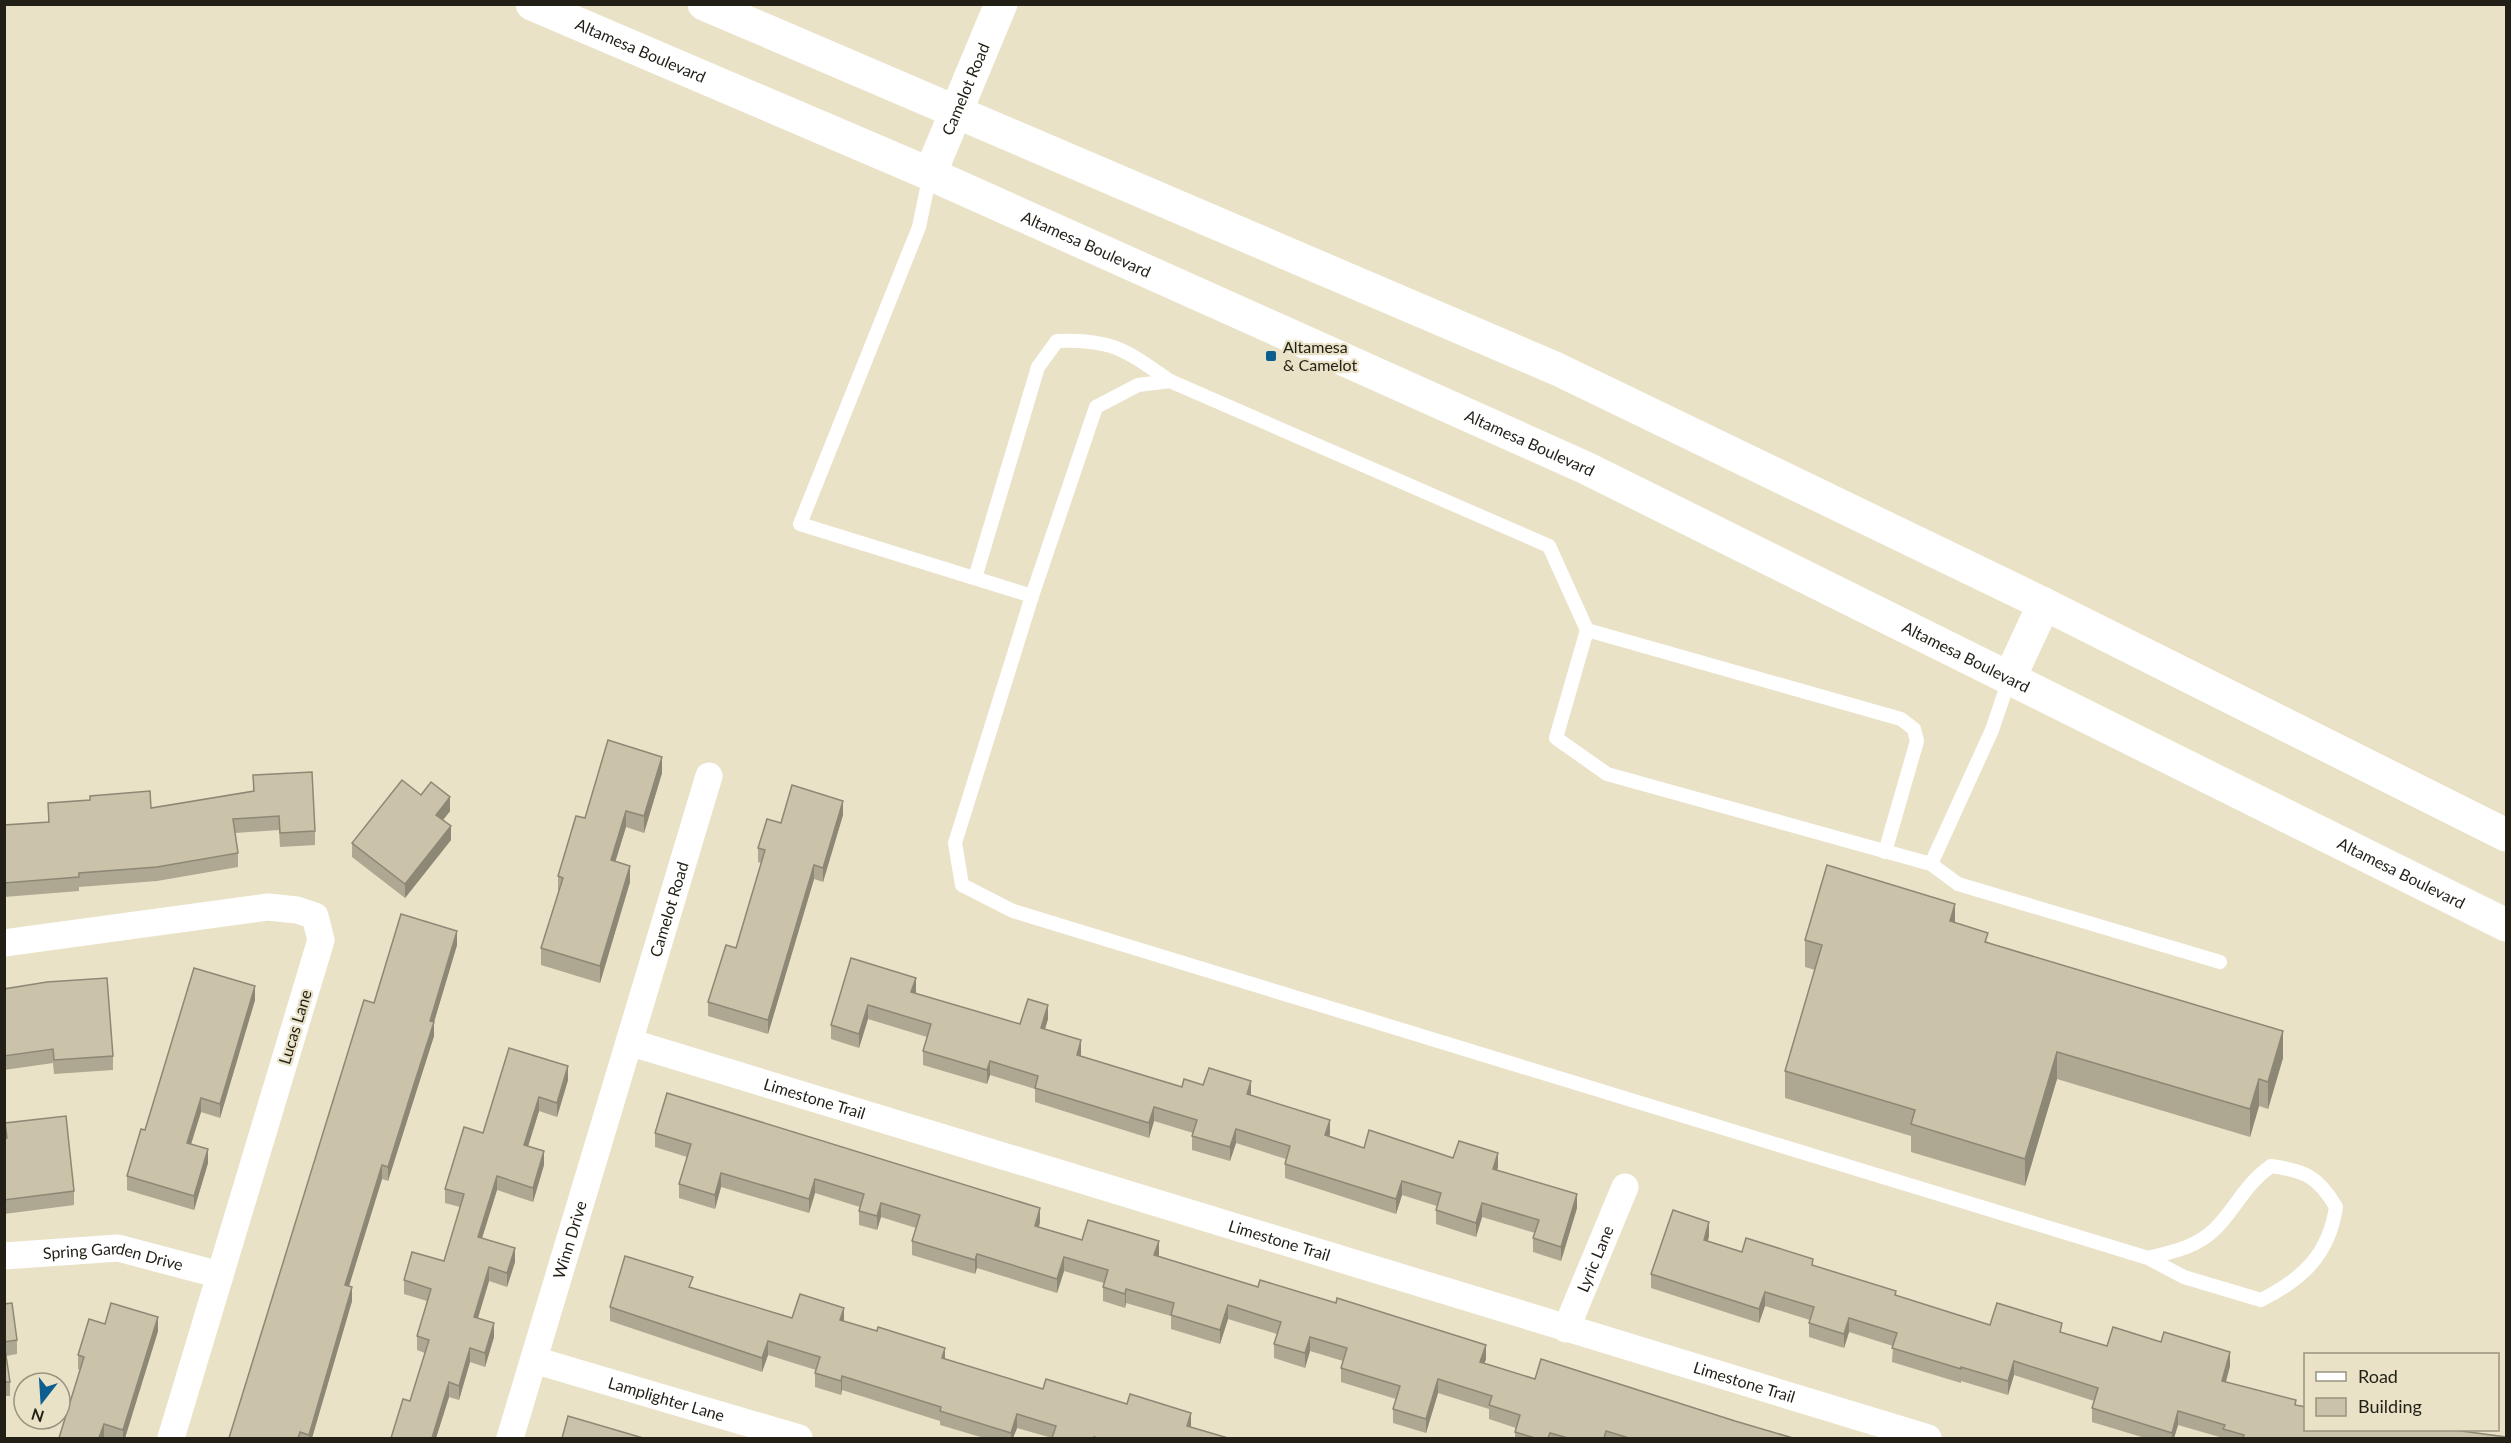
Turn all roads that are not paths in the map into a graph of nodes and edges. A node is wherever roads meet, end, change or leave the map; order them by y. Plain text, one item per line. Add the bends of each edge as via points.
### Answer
1 (532, 4) edge
2 (704, 4) edge
3 (1001, 4) edge
4 (957, 114) junction
5 (930, 174) junction
6 (1170, 381) junction
7 (975, 578) junction
8 (1032, 596) junction
9 (2044, 604) junction
10 (1587, 630) junction
11 (2010, 677) junction
12 (710, 776) dead end
13 (2506, 835) edge
14 (1885, 852) junction
15 (1931, 864) junction
16 (2506, 925) edge
17 (4, 943) edge
18 (2220, 962) dead end
19 (629, 1041) junction
20 (1625, 1187) dead end
21 (4, 1256) edge
22 (2148, 1258) junction
23 (220, 1275) junction
24 (1566, 1329) junction
25 (534, 1360) junction
26 (171, 1438) edge
27 (510, 1438) edge
28 (799, 1438) edge
29 (1928, 1438) edge

1 - 5 main road, Altamesa Boulevard
2 - 4 main road
3 - 4 main road, Camelot Road
4 - 5 main road, Camelot Road
4 - 9 main road via 1557,369
5 - 7 lane via 919,227 800,524
5 - 11 main road, Altamesa Boulevard via 1586,468
6 - 7 lane via 1129,352 1089,339 1057,341 1038,367
6 - 8 lane via 1138,385 1095,407
6 - 10 lane via 1549,546
7 - 8 lane
8 - 22 lane via 955,843 962,885 1013,911
9 - 11 main road
9 - 13 main road
10 - 14 lane via 1556,738 1607,774
10 - 14 lane via 1901,719 1914,729 1917,741
11 - 15 lane via 1992,730
11 - 16 main road, Altamesa Boulevard
12 - 19 street, Camelot Road
14 - 15 lane
15 - 18 lane via 1958,884
17 - 23 street, Lucas Lane via 268,908 315,916 321,940
19 - 24 street, Limestone Trail
19 - 25 street, Winn Drive
20 - 24 street, Lyric Lane
21 - 23 street, Spring Garden Drive via 118,1248
22 - 22 lane via 2184,1277 2261,1300 2289,1286 2311,1265 2332,1232 2336,1206 2316,1179 2297,1170 2271,1166 2237,1198 2216,1228 2197,1242
23 - 26 street, Lucas Lane
24 - 29 street, Limestone Trail
25 - 27 street, Winn Drive
25 - 28 street, Lamplighter Lane

